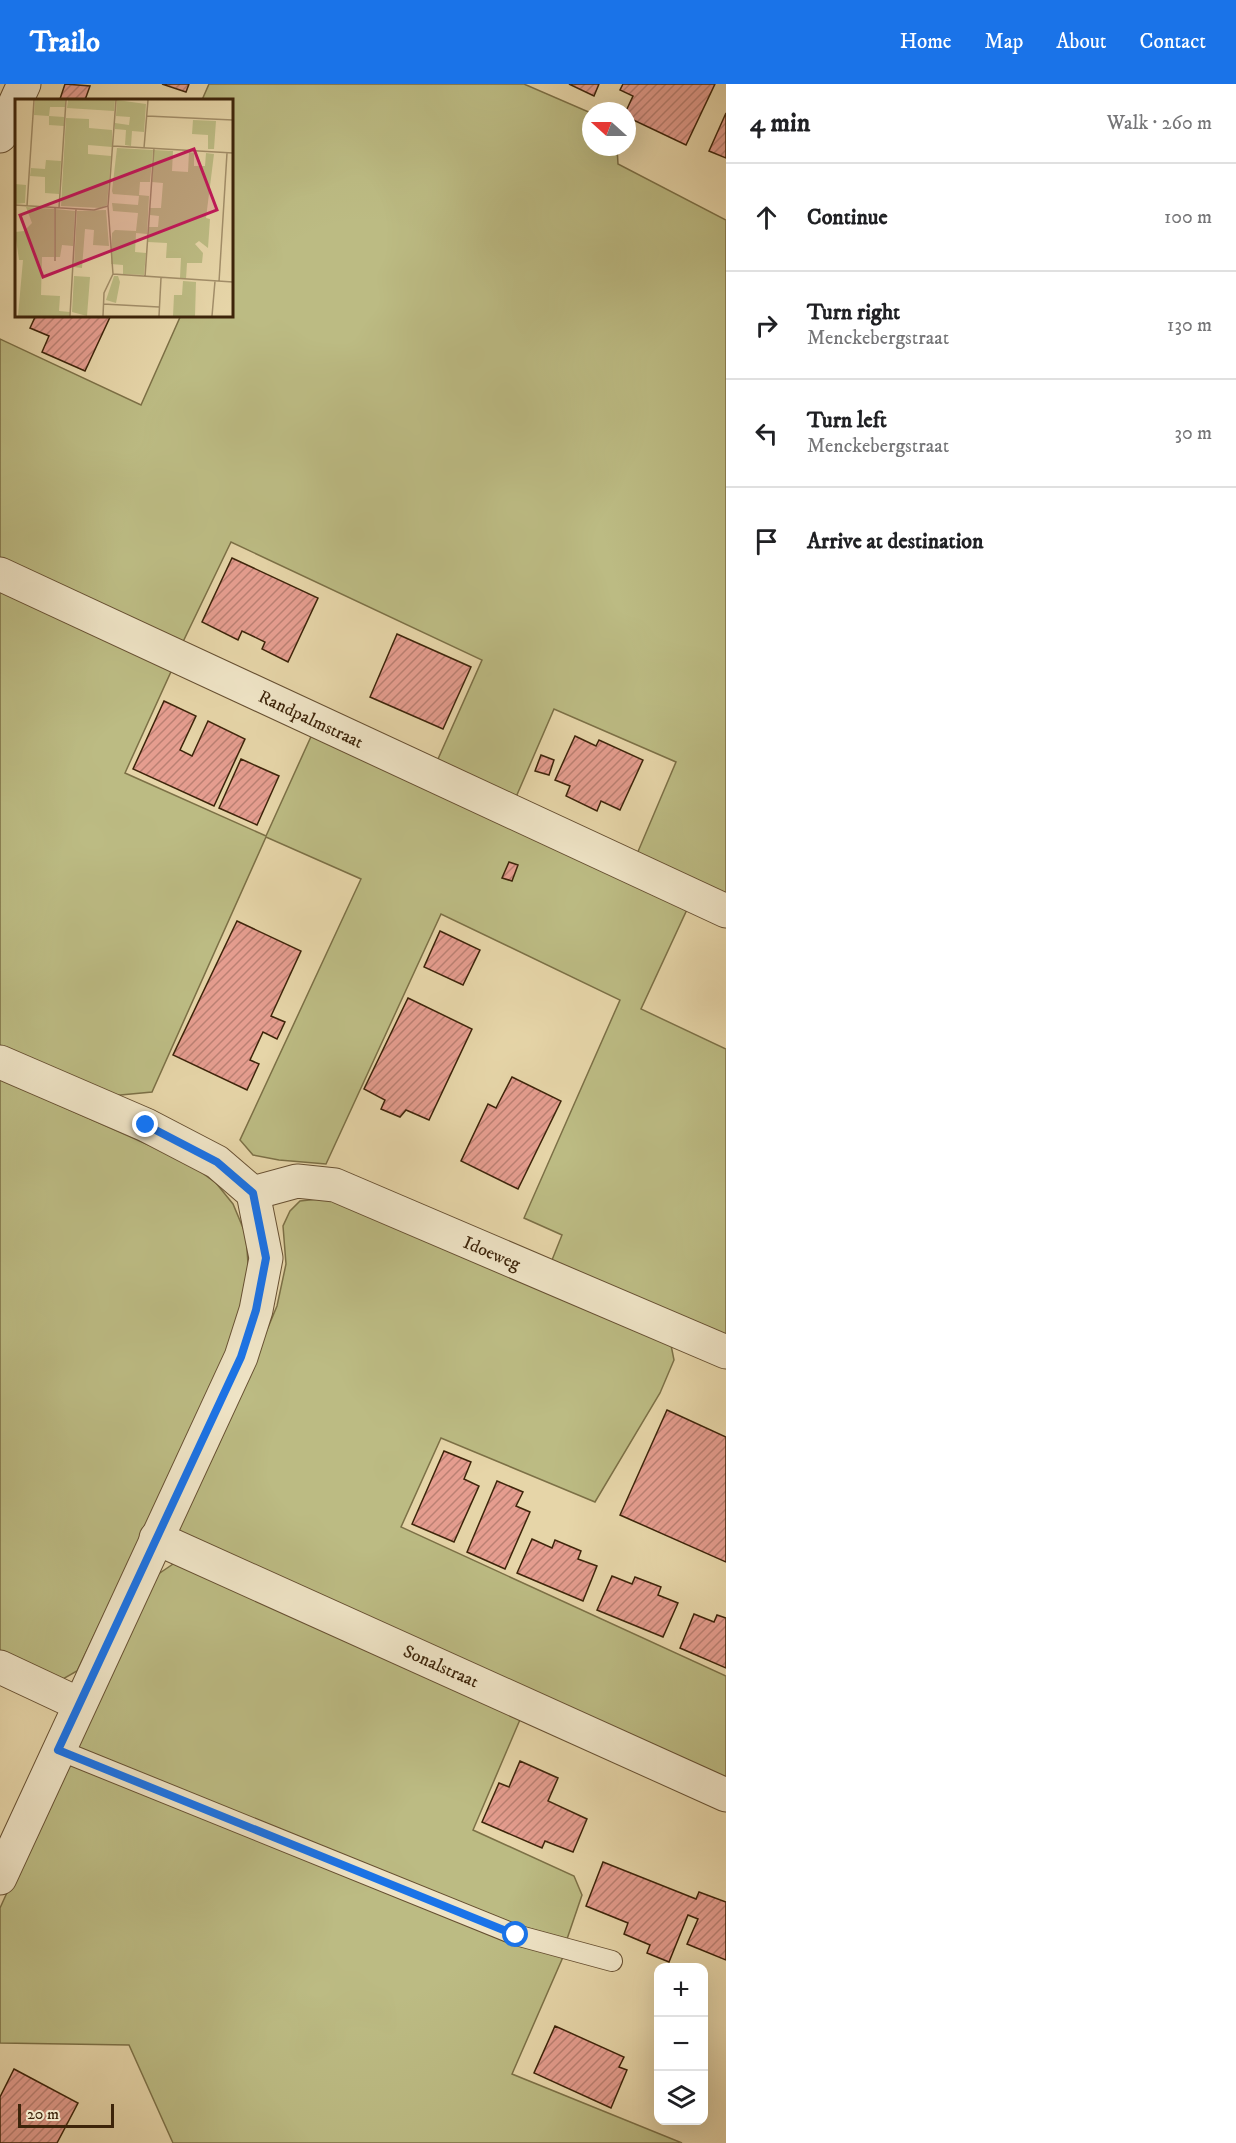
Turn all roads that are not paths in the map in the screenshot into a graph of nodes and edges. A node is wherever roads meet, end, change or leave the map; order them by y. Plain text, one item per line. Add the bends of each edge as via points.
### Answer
1 (24, 84) edge
2 (17, 99) edge
3 (15, 104) edge
4 (0, 136) edge
5 (0, 574) edge
6 (726, 911) edge
7 (0, 1062) edge
8 (253, 1193) junction
9 (726, 1352) edge
10 (156, 1538) junction
11 (0, 1667) edge
12 (79, 1704) junction
13 (58, 1750) junction
14 (726, 1794) edge
15 (0, 1878) edge
16 (612, 1961) dead end

1 - 2 street
3 - 4 street
5 - 6 street, Randpalmstraat
7 - 8 street via 146,1125 217,1162
8 - 9 street, Idoeweg via 297,1181 334,1185
8 - 10 street via 266,1258 256,1310 241,1357
10 - 12 street
10 - 14 street, Sonalstraat
11 - 12 street
12 - 13 street
13 - 15 street
13 - 16 lane via 516,1935

